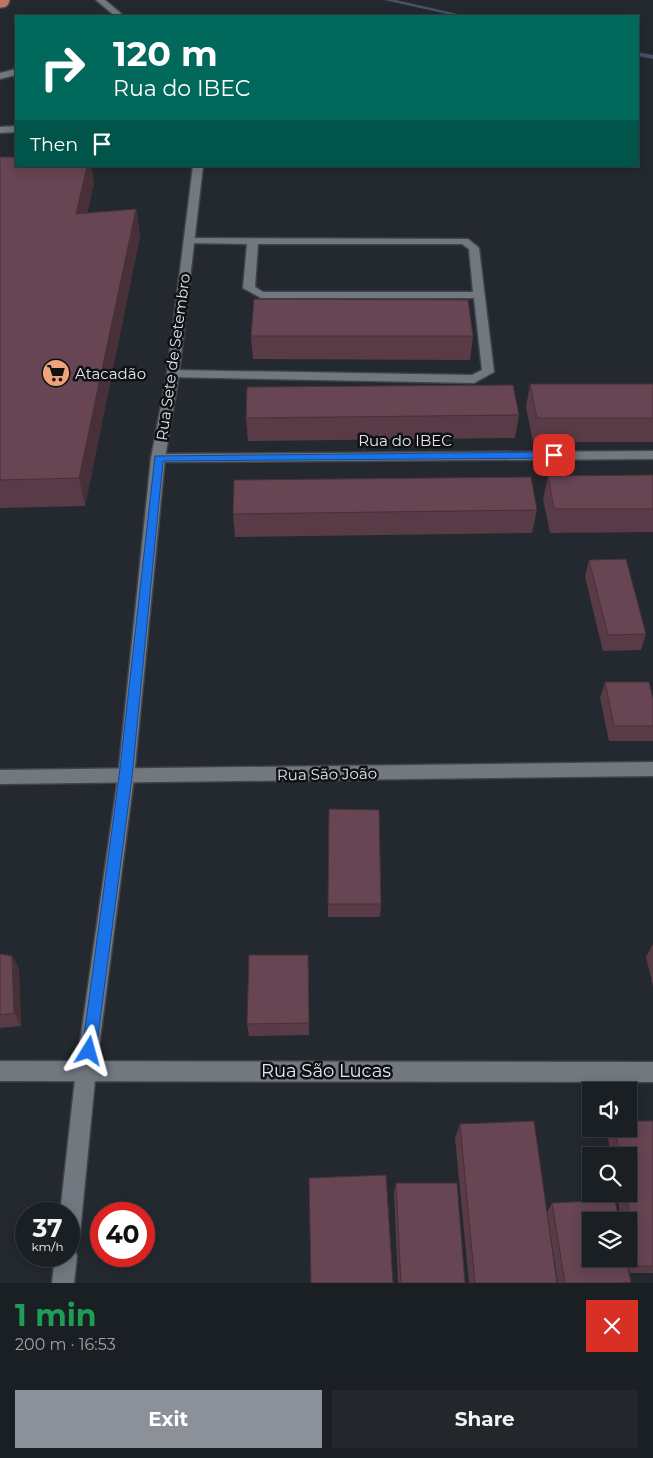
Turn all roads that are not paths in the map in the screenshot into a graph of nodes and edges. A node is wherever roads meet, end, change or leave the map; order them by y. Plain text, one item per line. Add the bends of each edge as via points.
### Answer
1 (100, 0) edge
2 (119, 15) edge
3 (15, 72) edge
4 (0, 76) edge
5 (0, 130) edge
6 (15, 130) edge
7 (198, 167) edge
8 (190, 241) junction
9 (253, 242) junction
10 (480, 295) junction
11 (173, 374) junction
12 (653, 455) edge
13 (158, 458) junction
14 (653, 769) edge
15 (0, 777) edge
16 (126, 777) junction
17 (86, 1070) junction
18 (0, 1072) edge
19 (653, 1072) edge
20 (72, 1202) edge
21 (65, 1267) edge
22 (63, 1283) edge

1 - 2 street
3 - 4 street
5 - 6 street
7 - 8 street, Rua Sete de Setembro
8 - 9 street
8 - 11 street, Rua Sete de Setembro
9 - 10 street via 464,241 474,248
9 - 10 street via 249,288 261,295
10 - 11 street via 488,372 474,379
11 - 13 street, Rua Sete de Setembro
12 - 13 street, Rua do IBEC
13 - 16 street, Rua Sete de Setembro
14 - 16 street, Rua São João
15 - 16 street, Rua São João
16 - 17 street, Rua Sete de Setembro
17 - 18 street, Rua São Lucas
17 - 19 street, Rua São Lucas
17 - 20 street, Rua Sete de Setembro
21 - 22 street

